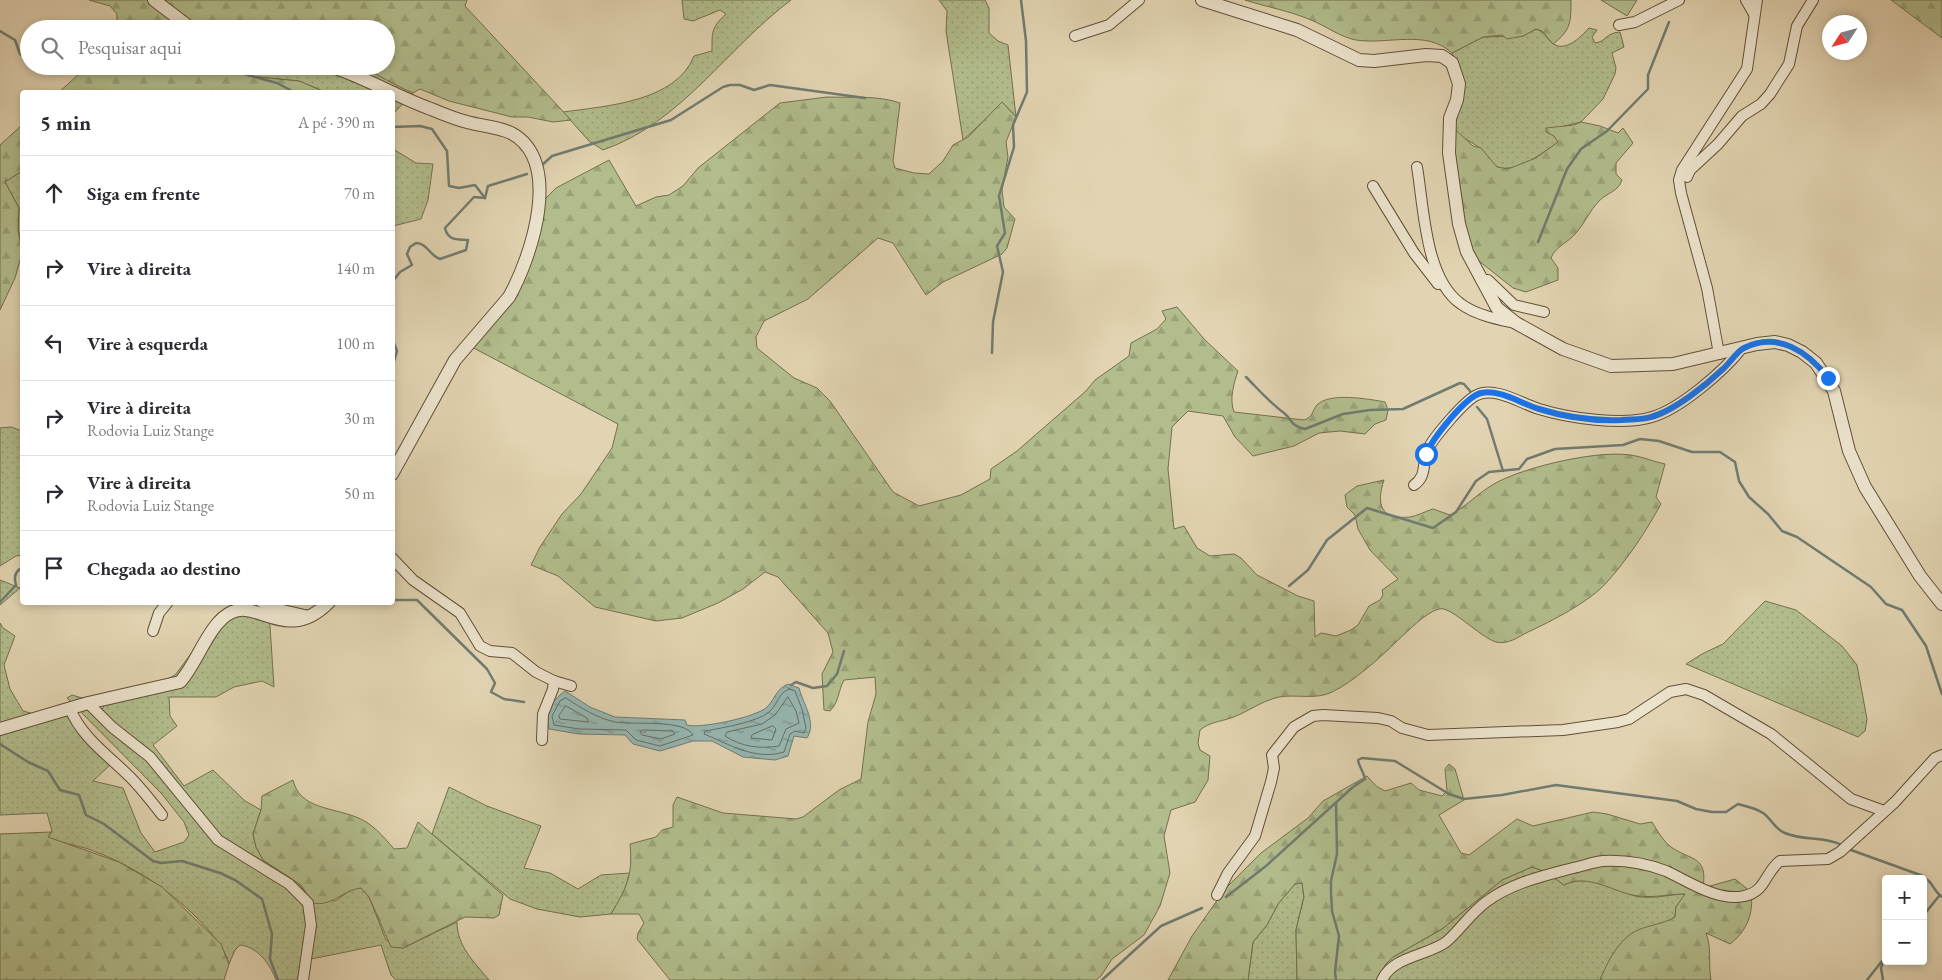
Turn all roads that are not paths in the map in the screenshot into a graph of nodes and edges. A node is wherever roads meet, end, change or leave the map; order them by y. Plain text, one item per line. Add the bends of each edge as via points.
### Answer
1 (154, 0) edge
2 (1139, 0) edge
3 (1202, 0) edge
4 (1679, 0) edge
5 (1746, 0) edge
6 (1757, 0) edge
7 (1813, 0) edge
8 (1754, 14) junction
9 (180, 20) edge
10 (1619, 25) dead end
11 (1075, 36) dead end
12 (356, 75) edge
13 (392, 90) edge
14 (395, 92) edge
15 (1417, 167) dead end
16 (1374, 186) dead end
17 (1690, 222) junction
18 (1481, 280) junction
19 (1446, 289) junction
20 (1544, 312) dead end
21 (1516, 323) junction
22 (1742, 348) junction
23 (1719, 354) junction
24 (395, 469) edge
25 (1414, 485) dead end
26 (395, 561) edge
27 (1942, 604) edge
28 (166, 605) edge
29 (266, 605) edge
30 (326, 605) edge
31 (309, 616) junction
32 (154, 631) dead end
33 (554, 681) junction
34 (571, 686) dead end
35 (88, 702) junction
36 (70, 708) junction
37 (0, 729) edge
38 (542, 740) dead end
39 (1942, 755) edge
40 (1884, 811) junction
41 (162, 815) dead end
42 (1217, 895) dead end
43 (303, 980) edge
44 (1382, 980) edge

1 - 9 street
2 - 11 street via 1109,25
3 - 18 street via 1297,30 1358,60 1436,55 1452,64 1459,84 1449,128 1452,179 1463,239
4 - 10 street via 1635,22
5 - 8 street
6 - 8 street
7 - 17 street via 1797,26 1789,64 1770,94 1742,116 1690,170 1686,192
8 - 17 street via 1750,56 1742,79 1682,170 1679,180 1681,193
12 - 13 street
14 - 24 street via 464,121 510,133 526,145 536,173 540,210 515,286 455,360
15 - 19 street via 1432,260
16 - 19 street via 1414,254
17 - 23 street
18 - 20 street via 1488,280 1514,305
18 - 21 street via 1497,308
19 - 21 street via 1462,305
21 - 23 street via 1563,349 1611,366 1674,364
22 - 23 street
22 - 25 street via 1717,375 1670,409 1650,418 1577,417 1496,394 1476,395 1464,404 1428,449 1422,477
22 - 27 street via 1775,342 1795,348 1816,364 1834,391 1849,451 1865,487 1920,576
26 - 33 street via 413,580 460,613 480,646 490,651 512,653
28 - 32 street via 159,613
29 - 31 street
30 - 31 street
31 - 35 street via 288,622 246,611 231,612 216,626 180,682
33 - 34 street
33 - 38 street via 543,714
35 - 36 street
35 - 43 street via 112,727 150,757 218,840 289,884 308,903 311,925
36 - 37 street
36 - 41 street via 96,744
39 - 40 street via 1935,758
40 - 42 street via 1851,798 1771,734 1704,695 1686,689 1670,692 1629,719 1563,730 1428,735 1378,718 1313,716 1294,727 1272,755 1274,768 1255,836 1228,872
40 - 44 street via 1840,852 1828,858 1780,861 1762,887 1744,897 1726,896 1636,862 1600,861 1536,877 1488,900 1470,914 1446,941 1395,966 1386,972

